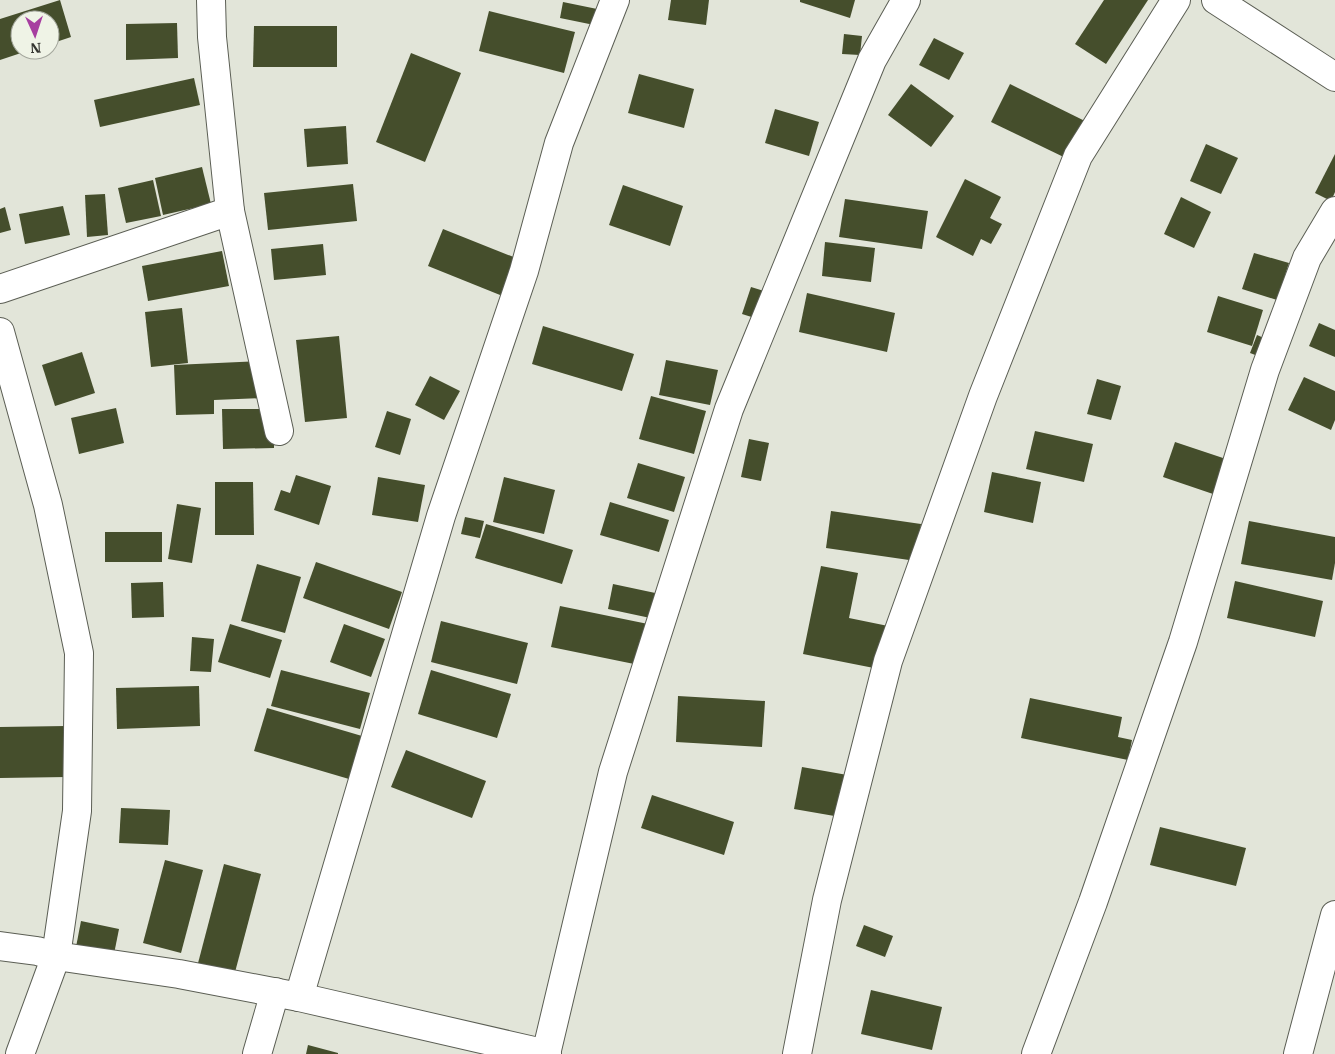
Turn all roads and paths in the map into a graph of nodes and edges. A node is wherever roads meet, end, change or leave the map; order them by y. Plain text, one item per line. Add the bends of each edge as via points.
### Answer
1 (211, 0) edge
2 (615, 0) edge
3 (906, 0) edge
4 (1176, 0) edge
5 (1216, 0) edge
6 (1335, 77) edge
7 (230, 211) junction
8 (1335, 211) edge
9 (0, 289) edge
10 (0, 332) edge
11 (279, 431) dead end
12 (1335, 915) edge
13 (0, 946) edge
14 (56, 956) junction
15 (287, 994) junction
16 (20, 1054) edge
17 (257, 1054) edge
18 (546, 1054) edge
19 (797, 1054) edge
20 (1036, 1054) edge
21 (1298, 1054) edge

1 - 7 street
2 - 15 street via 559,143 524,270
3 - 18 street via 872,60 729,409 613,772
4 - 19 street via 1078,156 977,414 888,661 827,900
5 - 6 street
7 - 9 street
7 - 11 street
8 - 20 street via 1307,258 1265,370 1180,652 1094,902
10 - 14 street via 48,505 79,653 77,811
12 - 21 street
13 - 14 street
14 - 15 street
14 - 16 street
15 - 17 street
15 - 18 street

